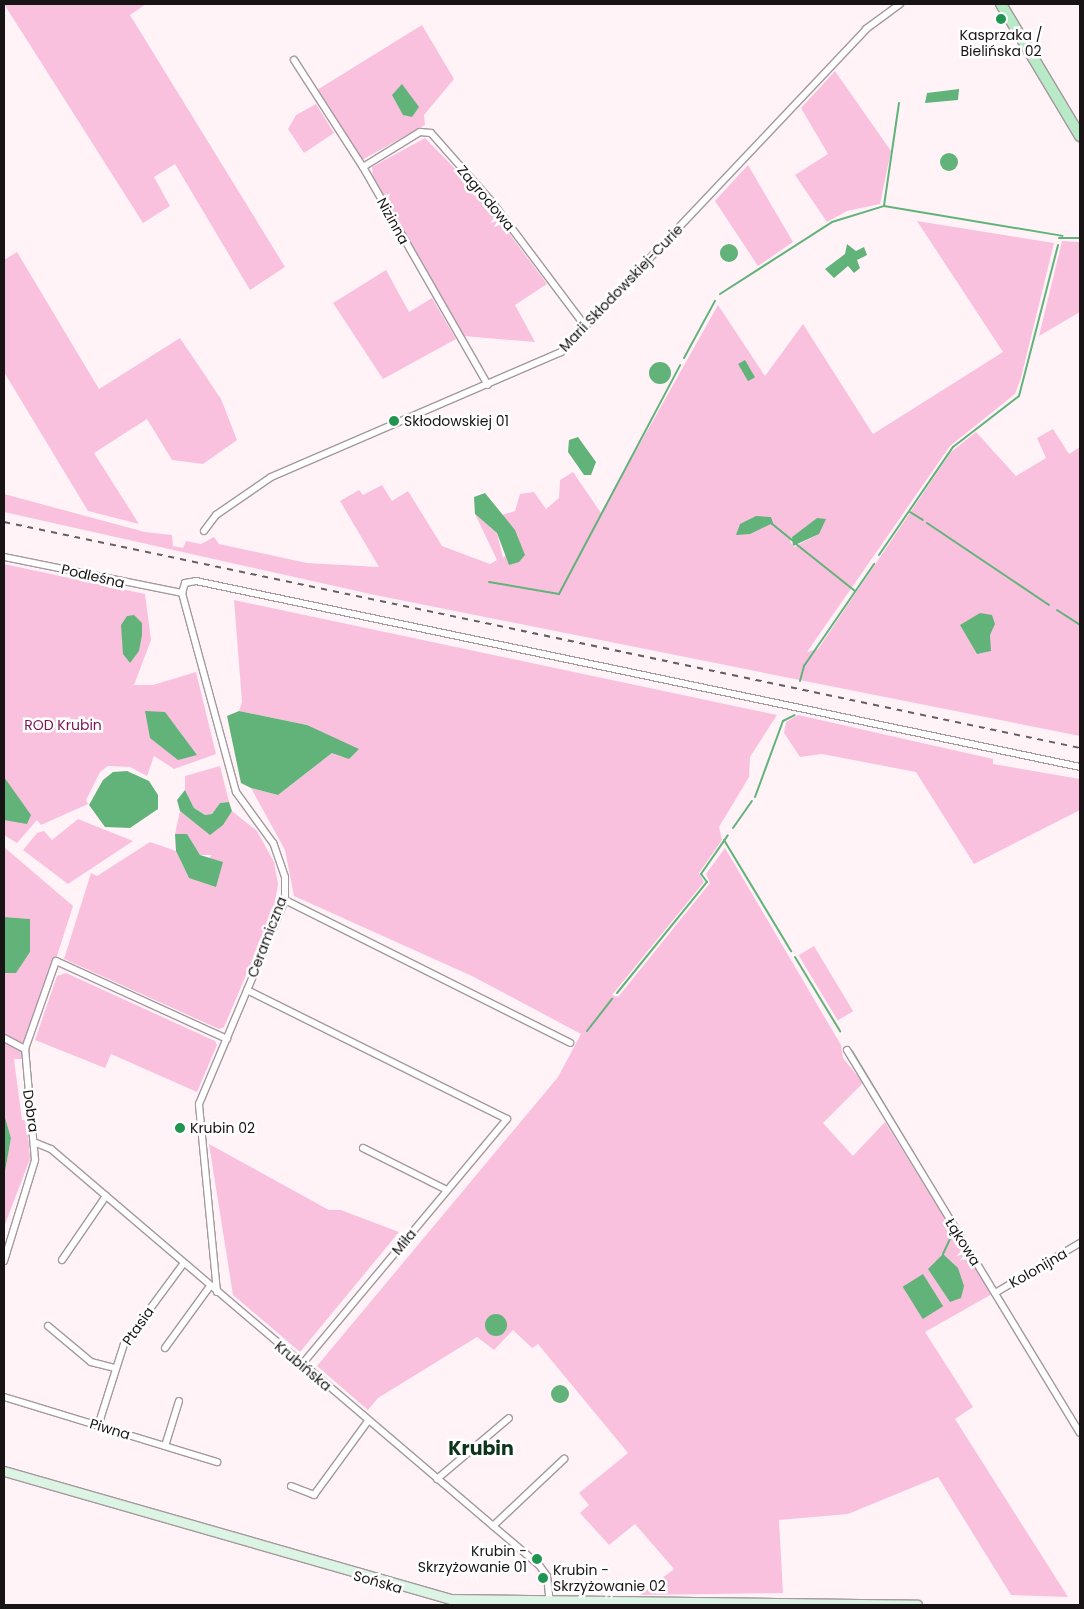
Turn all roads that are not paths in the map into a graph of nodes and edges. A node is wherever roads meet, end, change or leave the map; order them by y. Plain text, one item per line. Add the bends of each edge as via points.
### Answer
1 (900, 4) edge
2 (1001, 4) edge
3 (294, 60) dead end
4 (1080, 136) edge
5 (363, 167) junction
6 (586, 327) junction
7 (488, 385) junction
8 (204, 531) dead end
9 (4, 557) edge
10 (182, 593) junction
11 (1080, 767) edge
12 (285, 900) junction
13 (247, 990) junction
14 (4, 1038) edge
15 (227, 1039) junction
16 (570, 1042) dead end
17 (25, 1049) junction
18 (847, 1050) dead end
19 (36, 1143) junction
20 (363, 1148) dead end
21 (447, 1190) junction
22 (106, 1196) junction
23 (1080, 1243) edge
24 (62, 1260) dead end
25 (4, 1261) edge
26 (184, 1263) junction
27 (210, 1286) junction
28 (217, 1292) junction
29 (995, 1293) junction
30 (48, 1326) dead end
31 (165, 1348) dead end
32 (301, 1364) junction
33 (115, 1368) junction
34 (4, 1397) edge
35 (179, 1401) dead end
36 (509, 1418) dead end
37 (368, 1420) junction
38 (98, 1426) junction
39 (1080, 1433) edge
40 (165, 1446) junction
41 (564, 1459) dead end
42 (217, 1462) dead end
43 (4, 1471) edge
44 (437, 1479) junction
45 (291, 1486) dead end
46 (493, 1526) junction
47 (459, 1602) edge
48 (550, 1602) junction
49 (487, 1604) edge
50 (827, 1605) edge
51 (917, 1605) edge

1 - 6 street, Marii Skłodowskiej-Curie via 866,29
2 - 4 main road
3 - 5 street, Nizinna
5 - 6 street, Zagrodowa via 420,132 431,133 492,202
5 - 7 street, Nizinna
6 - 7 street, Marii Skłodowskiej-Curie via 554,356
7 - 8 street, Marii Skłodowskiej-Curie via 271,477 216,515
9 - 10 street, Podleśna
10 - 11 street via 185,583 196,581
10 - 12 street, Ceramiczna via 236,792 281,859
12 - 13 street, Ceramiczna
12 - 16 street
13 - 15 street, Ceramiczna
13 - 21 street, Miła via 507,1119
14 - 17 street
15 - 17 street, Dobra via 56,961
15 - 28 street, Ceramiczna via 199,1104 198,1120
17 - 19 street, Dobra
18 - 29 street, Łąkowa
19 - 22 street, Krubińska via 51,1149
19 - 25 street, Dobra
20 - 21 street
21 - 32 street, Miła
22 - 24 street
22 - 26 street, Krubińska
23 - 29 street, Kolonijna
26 - 27 street, Krubińska
26 - 33 street, Ptasia via 124,1344
27 - 28 street, Krubińska
27 - 31 street
28 - 32 street, Krubińska
29 - 39 street, Łąkowa
30 - 33 street via 91,1362
32 - 37 street, Krubińska
33 - 38 street, Ptasia
34 - 38 street, Piwna
35 - 40 street
36 - 44 street
37 - 44 street, Krubińska
37 - 45 street via 314,1495
38 - 40 street, Piwna
40 - 42 street, Piwna
41 - 46 street
43 - 47 street, Sońska via 420,1594
44 - 46 street, Krubińska
46 - 48 street, Krubińska via 544,1570
47 - 49 street, Sońska
48 - 49 street, Sońska
48 - 50 street, Sońska
50 - 51 street, Sońska

